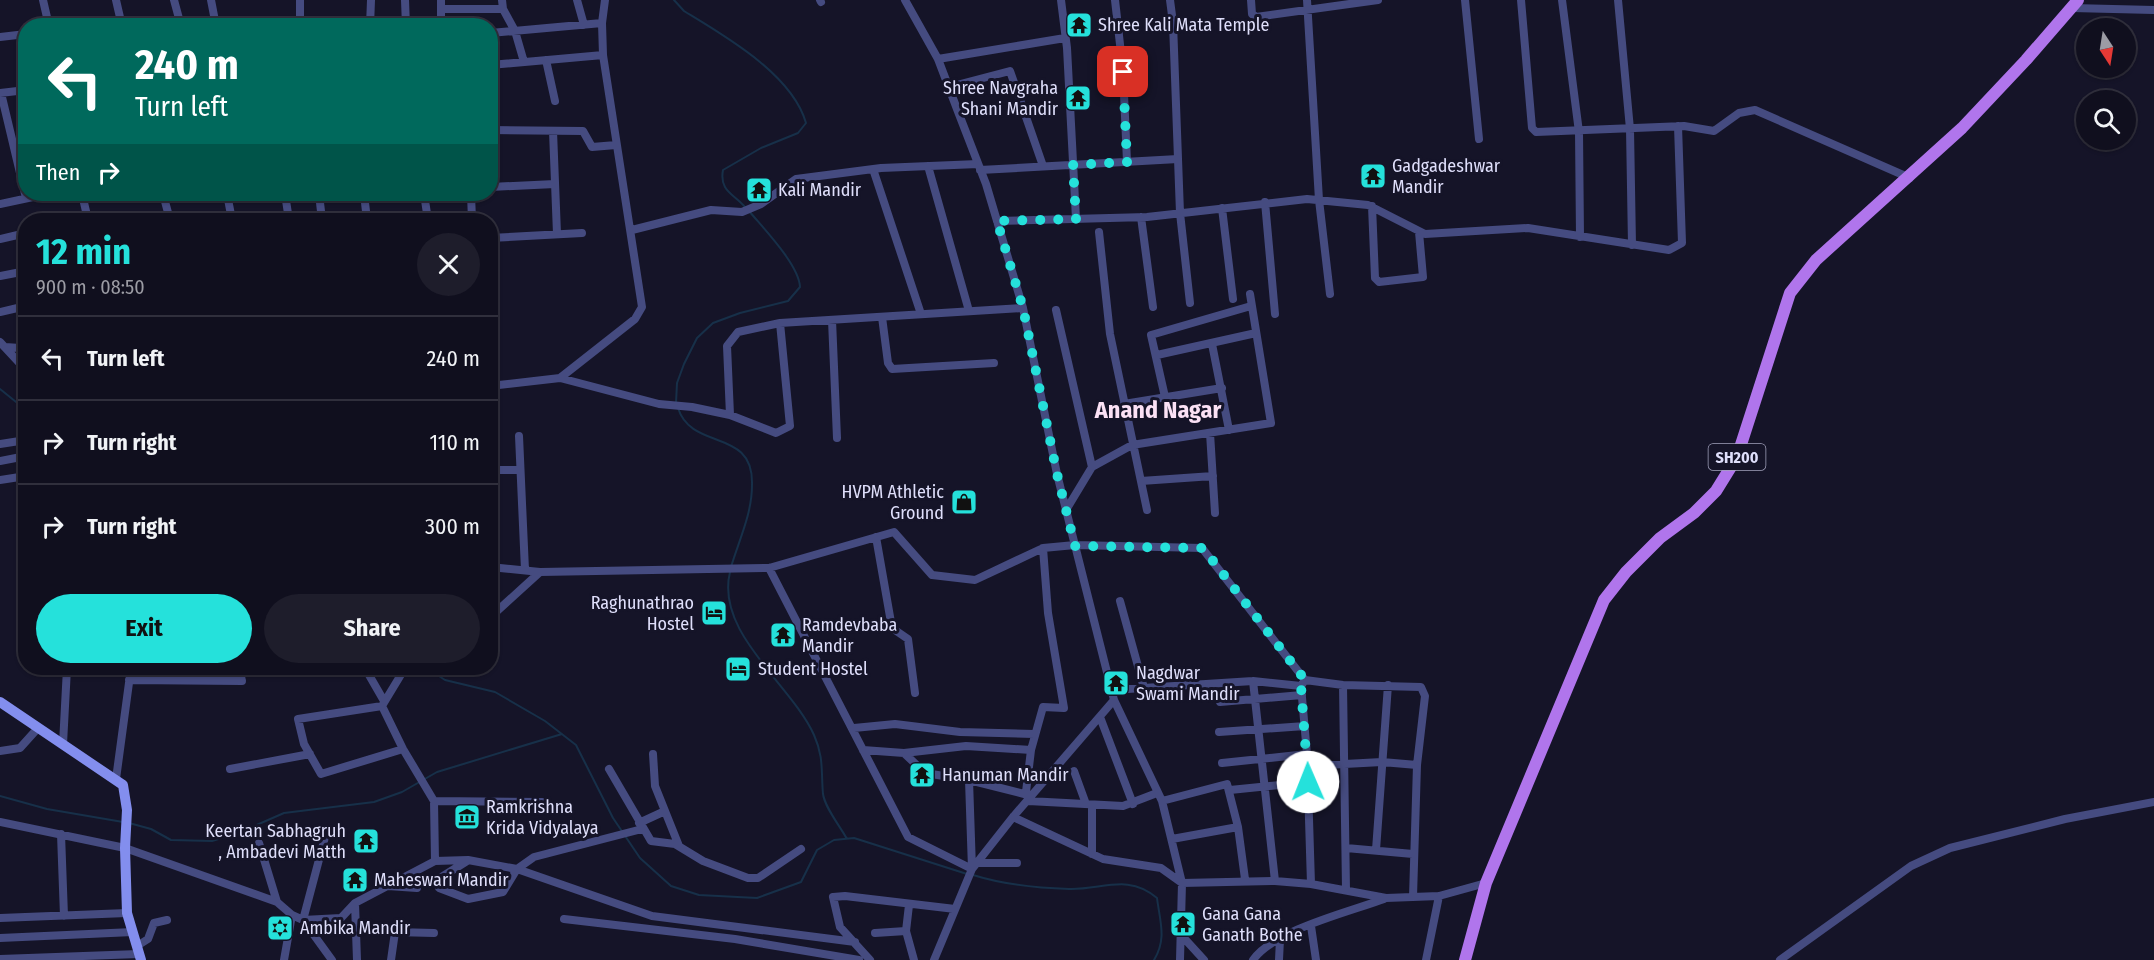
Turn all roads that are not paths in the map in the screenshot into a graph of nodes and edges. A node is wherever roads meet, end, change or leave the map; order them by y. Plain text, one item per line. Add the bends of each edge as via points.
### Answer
1 (43, 0) edge
2 (116, 0) edge
3 (174, 0) edge
4 (211, 0) edge
5 (300, 0) edge
6 (371, 0) edge
7 (405, 0) edge
8 (502, 0) edge
9 (577, 0) edge
10 (605, 0) edge
11 (905, 0) edge
12 (1061, 0) edge
13 (1115, 0) edge
14 (1170, 0) edge
15 (1251, 0) edge
16 (1307, 0) edge
17 (1378, 0) edge
18 (1465, 0) edge
19 (1521, 0) edge
20 (1562, 0) edge
21 (1618, 0) edge
22 (441, 4) edge
23 (2075, 4) edge
24 (503, 9) junction
25 (1307, 10) junction
26 (2154, 10) edge
27 (47, 18) edge
28 (120, 18) edge
29 (179, 18) edge
30 (214, 18) edge
31 (300, 18) edge
32 (370, 18) edge
33 (406, 18) edge
34 (602, 22) junction
35 (584, 24) junction
36 (515, 31) junction
37 (498, 32) edge
38 (18, 35) edge
39 (0, 37) edge
40 (1065, 38) junction
41 (603, 55) junction
42 (546, 60) junction
43 (938, 60) junction
44 (524, 62) junction
45 (498, 64) edge
46 (949, 87) junction
47 (18, 91) edge
48 (0, 93) edge
49 (555, 101) dead end
50 (1678, 126) junction
51 (1630, 129) junction
52 (498, 130) edge
53 (553, 131) junction
54 (1579, 132) junction
55 (1479, 139) dead end
56 (616, 145) junction
57 (1178, 159) junction
58 (1127, 162) junction
59 (1073, 165) junction
60 (18, 166) edge
61 (928, 166) junction
62 (1043, 166) junction
63 (979, 167) junction
64 (873, 169) junction
65 (1910, 177) junction
66 (555, 184) junction
67 (498, 187) edge
68 (18, 200) edge
69 (1319, 200) junction
70 (1265, 202) junction
71 (0, 204) edge
72 (1372, 206) junction
73 (1222, 208) junction
74 (1180, 213) junction
75 (1141, 217) junction
76 (1076, 219) junction
77 (997, 221) junction
78 (632, 230) junction
79 (1099, 232) dead end
80 (1419, 232) junction
81 (582, 233) dead end
82 (557, 234) junction
83 (18, 235) edge
84 (1580, 237) junction
85 (498, 238) edge
86 (0, 240) edge
87 (1632, 245) junction
88 (18, 273) edge
89 (0, 276) edge
90 (1250, 294) dead end
91 (1330, 294) dead end
92 (1233, 299) dead end
93 (1190, 303) dead end
94 (1251, 306) junction
95 (1153, 307) dead end
96 (16, 308) edge
97 (1023, 308) junction
98 (1056, 310) dead end
99 (969, 311) junction
100 (0, 312) edge
101 (921, 314) junction
102 (1275, 314) dead end
103 (882, 317) junction
104 (831, 320) junction
105 (780, 323) junction
106 (1256, 333) junction
107 (1212, 344) junction
108 (3, 345) edge
109 (18, 348) edge
110 (1157, 355) junction
111 (18, 361) edge
112 (994, 363) dead end
113 (560, 378) junction
114 (498, 385) edge
115 (1222, 388) junction
116 (1165, 397) junction
117 (1124, 404) junction
118 (730, 415) junction
119 (1228, 430) junction
120 (1210, 433) junction
121 (519, 436) dead end
122 (837, 438) dead end
123 (18, 441) edge
124 (0, 444) edge
125 (1132, 445) junction
126 (18, 458) edge
127 (0, 461) edge
128 (1092, 467) junction
129 (498, 470) edge
130 (520, 471) junction
131 (1213, 476) junction
132 (18, 477) edge
133 (0, 480) edge
134 (1140, 481) junction
135 (1066, 510) junction
136 (1147, 510) dead end
137 (1215, 513) dead end
138 (876, 537) junction
139 (1075, 546) junction
140 (1043, 548) junction
141 (498, 568) edge
142 (769, 568) junction
143 (525, 570) junction
144 (540, 572) junction
145 (1120, 601) dead end
146 (498, 610) edge
147 (67, 675) edge
148 (130, 675) edge
149 (241, 675) edge
150 (369, 675) edge
151 (401, 675) edge
152 (129, 680) junction
153 (1253, 681) junction
154 (1303, 683) junction
155 (1343, 685) junction
156 (1388, 685) junction
157 (1144, 688) junction
158 (1112, 690) junction
159 (915, 693) dead end
160 (1302, 695) junction
161 (1255, 699) junction
162 (1114, 700) junction
163 (0, 702) edge
164 (1220, 702) dead end
165 (383, 703) junction
166 (1100, 717) junction
167 (1305, 726) junction
168 (38, 728) junction
169 (854, 728) junction
170 (1258, 729) junction
171 (1219, 732) dead end
172 (1034, 734) junction
173 (63, 744) junction
174 (403, 750) junction
175 (863, 750) junction
176 (1031, 750) junction
177 (0, 752) edge
178 (904, 753) junction
179 (310, 754) junction
180 (653, 754) dead end
181 (1307, 754) junction
182 (1263, 758) junction
183 (1382, 762) junction
184 (1221, 763) dead end
185 (1344, 763) junction
186 (1417, 765) junction
187 (1307, 766) junction
188 (230, 769) dead end
189 (609, 769) dead end
190 (1074, 771) dead end
191 (116, 779) junction
192 (969, 780) junction
193 (1308, 782) junction
194 (1266, 786) junction
195 (1230, 790) junction
196 (1157, 793) junction
197 (1028, 797) junction
198 (434, 801) junction
199 (1162, 801) junction
200 (543, 802) dead end
201 (2154, 802) edge
202 (1133, 804) junction
203 (1089, 805) junction
204 (665, 811) junction
205 (1013, 817) junction
206 (0, 822) edge
207 (1238, 827) junction
208 (638, 828) junction
209 (61, 834) junction
210 (325, 837) dead end
211 (1172, 839) junction
212 (259, 843) dead end
213 (679, 846) junction
214 (125, 848) junction
215 (1346, 848) junction
216 (801, 849) dead end
217 (1376, 850) junction
218 (1092, 854) junction
219 (1413, 854) junction
220 (468, 860) junction
221 (435, 861) junction
222 (1017, 863) dead end
223 (973, 868) junction
224 (516, 869) junction
225 (1245, 879) junction
226 (1275, 881) junction
227 (1182, 883) junction
228 (1311, 884) junction
229 (1486, 884) junction
230 (388, 886) junction
231 (417, 888) dead end
232 (1346, 890) junction
233 (1439, 896) junction
234 (1413, 897) junction
235 (1386, 898) junction
236 (277, 902) junction
237 (355, 903) junction
238 (909, 905) junction
239 (955, 909) junction
240 (127, 913) junction
241 (292, 915) junction
242 (64, 916) junction
243 (0, 918) edge
244 (564, 919) dead end
245 (167, 920) dead end
246 (303, 920) junction
247 (1311, 926) junction
248 (906, 931) junction
249 (133, 932) junction
250 (434, 933) dead end
251 (876, 933) dead end
252 (1183, 937) junction
253 (0, 938) edge
254 (1280, 939) junction
255 (855, 942) junction
256 (139, 953) edge
257 (0, 959) edge
258 (284, 960) edge
259 (332, 960) edge
260 (357, 960) edge
261 (391, 960) edge
262 (859, 960) edge
263 (870, 960) edge
264 (914, 960) edge
265 (934, 960) edge
266 (1180, 960) edge
267 (1204, 960) edge
268 (1253, 960) edge
269 (1280, 960) edge
270 (1316, 960) edge
271 (1426, 960) edge
272 (1465, 960) edge
273 (1780, 960) edge

1 - 27 street
2 - 28 street
3 - 29 street
4 - 30 street
5 - 31 street
6 - 32 street
7 - 33 street
8 - 24 street
9 - 35 street
10 - 34 street
11 - 43 street
12 - 40 street
13 - 58 street
14 - 57 street
15 - 25 street via 1252,14 1256,16
16 - 25 street
17 - 25 street
18 - 55 street
19 - 54 street via 1532,128 1540,134
20 - 54 street
21 - 51 street
22 - 24 street
23 - 26 street
23 - 65 main road, SH200 via 1976,114
24 - 36 street
25 - 69 street
34 - 35 street
34 - 41 street
35 - 36 street
36 - 37 street
36 - 44 street
38 - 39 street
40 - 43 street
40 - 59 street
41 - 42 street
41 - 56 street
42 - 44 street
42 - 49 street
43 - 46 street
44 - 45 street
46 - 62 street via 1010,71
46 - 63 street
47 - 48 street
48 - 60 street
50 - 51 street
50 - 65 street via 1714,131 1739,112 1755,110
50 - 87 street via 1682,243 1669,250
51 - 54 street
51 - 87 street
52 - 53 street
53 - 56 street via 583,131 592,147
53 - 66 street
54 - 84 street
56 - 78 street
57 - 58 street
57 - 74 street
58 - 59 street
59 - 62 street
59 - 76 street
61 - 63 street
61 - 64 street
61 - 99 street
62 - 63 street
63 - 77 street
64 - 78 street via 796,179 761,204 742,212 711,210
64 - 101 street
65 - 229 main road, SH200 via 1834,243 1790,293 1753,415 1732,466 1716,491 1652,547 1604,600
66 - 67 street
66 - 82 street
68 - 71 street
69 - 70 street
69 - 72 street
69 - 91 street
70 - 73 street
70 - 102 street
72 - 80 street
72 - 80 street via 1375,278 1379,282 1423,277
73 - 74 street
73 - 92 street
74 - 75 street
74 - 93 street
75 - 76 street
75 - 95 street
76 - 77 street
77 - 97 street
78 - 113 street via 642,299 639,313
79 - 117 street via 1110,333
80 - 84 street via 1528,228
81 - 82 street
82 - 85 street
83 - 86 street
84 - 87 street
88 - 89 street
90 - 94 street
94 - 106 street
94 - 110 street via 1151,335
96 - 100 street
97 - 99 street
97 - 135 street
98 - 128 street
99 - 101 street
101 - 103 street
103 - 104 street
103 - 112 street via 892,369
104 - 105 street
104 - 122 street
105 - 118 street via 738,332 730,339
105 - 118 street via 790,426 776,433
106 - 107 street
106 - 119 street via 1271,423
107 - 110 street
107 - 115 street
108 - 109 street
108 - 111 street
110 - 116 street
113 - 114 street
113 - 118 street via 659,404 692,406
115 - 116 street
115 - 119 street
116 - 117 street
117 - 125 street
119 - 120 street
120 - 125 street
120 - 131 street
121 - 130 street
123 - 124 street
125 - 128 street
125 - 134 street
126 - 127 street
128 - 135 street
129 - 130 street
130 - 143 street
131 - 134 street
131 - 137 street
132 - 133 street
134 - 136 street
135 - 139 street
138 - 140 street via 894,532 932,575 975,580
138 - 142 street
138 - 159 street via 892,628 908,639
139 - 140 street
139 - 154 street via 1203,548
139 - 158 street
140 - 172 street via 1048,613 1064,708 1043,707
141 - 143 street
142 - 144 street
142 - 169 street
143 - 144 street
144 - 146 street
145 - 157 street
147 - 173 street
148 - 152 street
149 - 152 street via 242,681
150 - 165 street
151 - 165 street
152 - 191 street
153 - 154 street
153 - 157 street
153 - 161 street
154 - 155 street
154 - 160 street
155 - 156 street
155 - 185 street
156 - 183 street
156 - 186 street via 1419,685 1424,691
157 - 158 street
158 - 162 street
160 - 161 street
160 - 167 street
161 - 164 street
161 - 170 street
162 - 166 street
162 - 196 street
163 - 168 main road
165 - 174 street
165 - 179 street via 298,719
166 - 197 street
166 - 202 street
167 - 170 street
167 - 181 street
168 - 173 main road
168 - 177 street via 20,748
169 - 172 street via 895,724 960,732
169 - 175 street
170 - 171 street
170 - 182 street
172 - 176 street
173 - 191 main road
174 - 179 street via 321,774
174 - 198 street
175 - 178 street
175 - 223 street via 908,837
176 - 178 street via 966,746
176 - 197 street
178 - 192 street via 925,773
179 - 188 street
180 - 204 street via 655,786
181 - 182 street
181 - 187 street
182 - 184 street
182 - 194 street
183 - 185 street
183 - 186 street
183 - 217 street
185 - 187 street
185 - 215 street
186 - 219 street
187 - 193 street
189 - 208 street
190 - 203 street
191 - 214 main road via 126,794
192 - 197 street
192 - 223 street
193 - 194 street
193 - 228 street
194 - 195 street
194 - 226 street
195 - 199 street via 1227,783
195 - 207 street
196 - 199 street
196 - 202 street
197 - 203 street
197 - 205 street
198 - 200 street
198 - 221 street
199 - 211 street
201 - 273 street via 2065,819 1932,855
202 - 203 street
203 - 218 street
204 - 208 street
204 - 213 street
205 - 218 street
205 - 223 street
206 - 209 street
207 - 211 street
207 - 225 street
208 - 213 street via 651,841
208 - 224 street via 534,857
209 - 214 street
209 - 242 street
210 - 246 street
211 - 227 street
212 - 236 street
213 - 216 street via 703,861 748,878 758,878
214 - 236 street
214 - 240 main road
215 - 217 street
215 - 232 street
217 - 219 street
218 - 227 street via 1161,868
219 - 234 street
220 - 221 street
220 - 224 street
220 - 224 street via 440,878 439,888 468,899 503,892
221 - 230 street
222 - 223 street
223 - 239 street
224 - 255 street via 652,916
225 - 226 street
225 - 227 street
226 - 228 street
227 - 252 street
228 - 232 street
229 - 233 street
229 - 272 main road, SH200
230 - 231 street
230 - 237 street
232 - 235 street
233 - 234 street
233 - 271 street
234 - 235 street
235 - 247 street
236 - 241 street
237 - 246 street via 341,918
237 - 260 street
238 - 239 street
238 - 248 street
238 - 255 street via 833,897 840,927
239 - 265 street
240 - 242 street
240 - 249 main road
241 - 246 street
241 - 258 street
242 - 243 street
244 - 262 street via 735,939
245 - 256 street via 154,923
246 - 259 street
247 - 254 street
247 - 270 street
248 - 251 street
248 - 264 street
249 - 253 street
249 - 256 main road
250 - 261 street via 395,932
252 - 266 street
252 - 267 street
254 - 268 street via 1260,950
254 - 269 street
255 - 263 street
256 - 257 street

